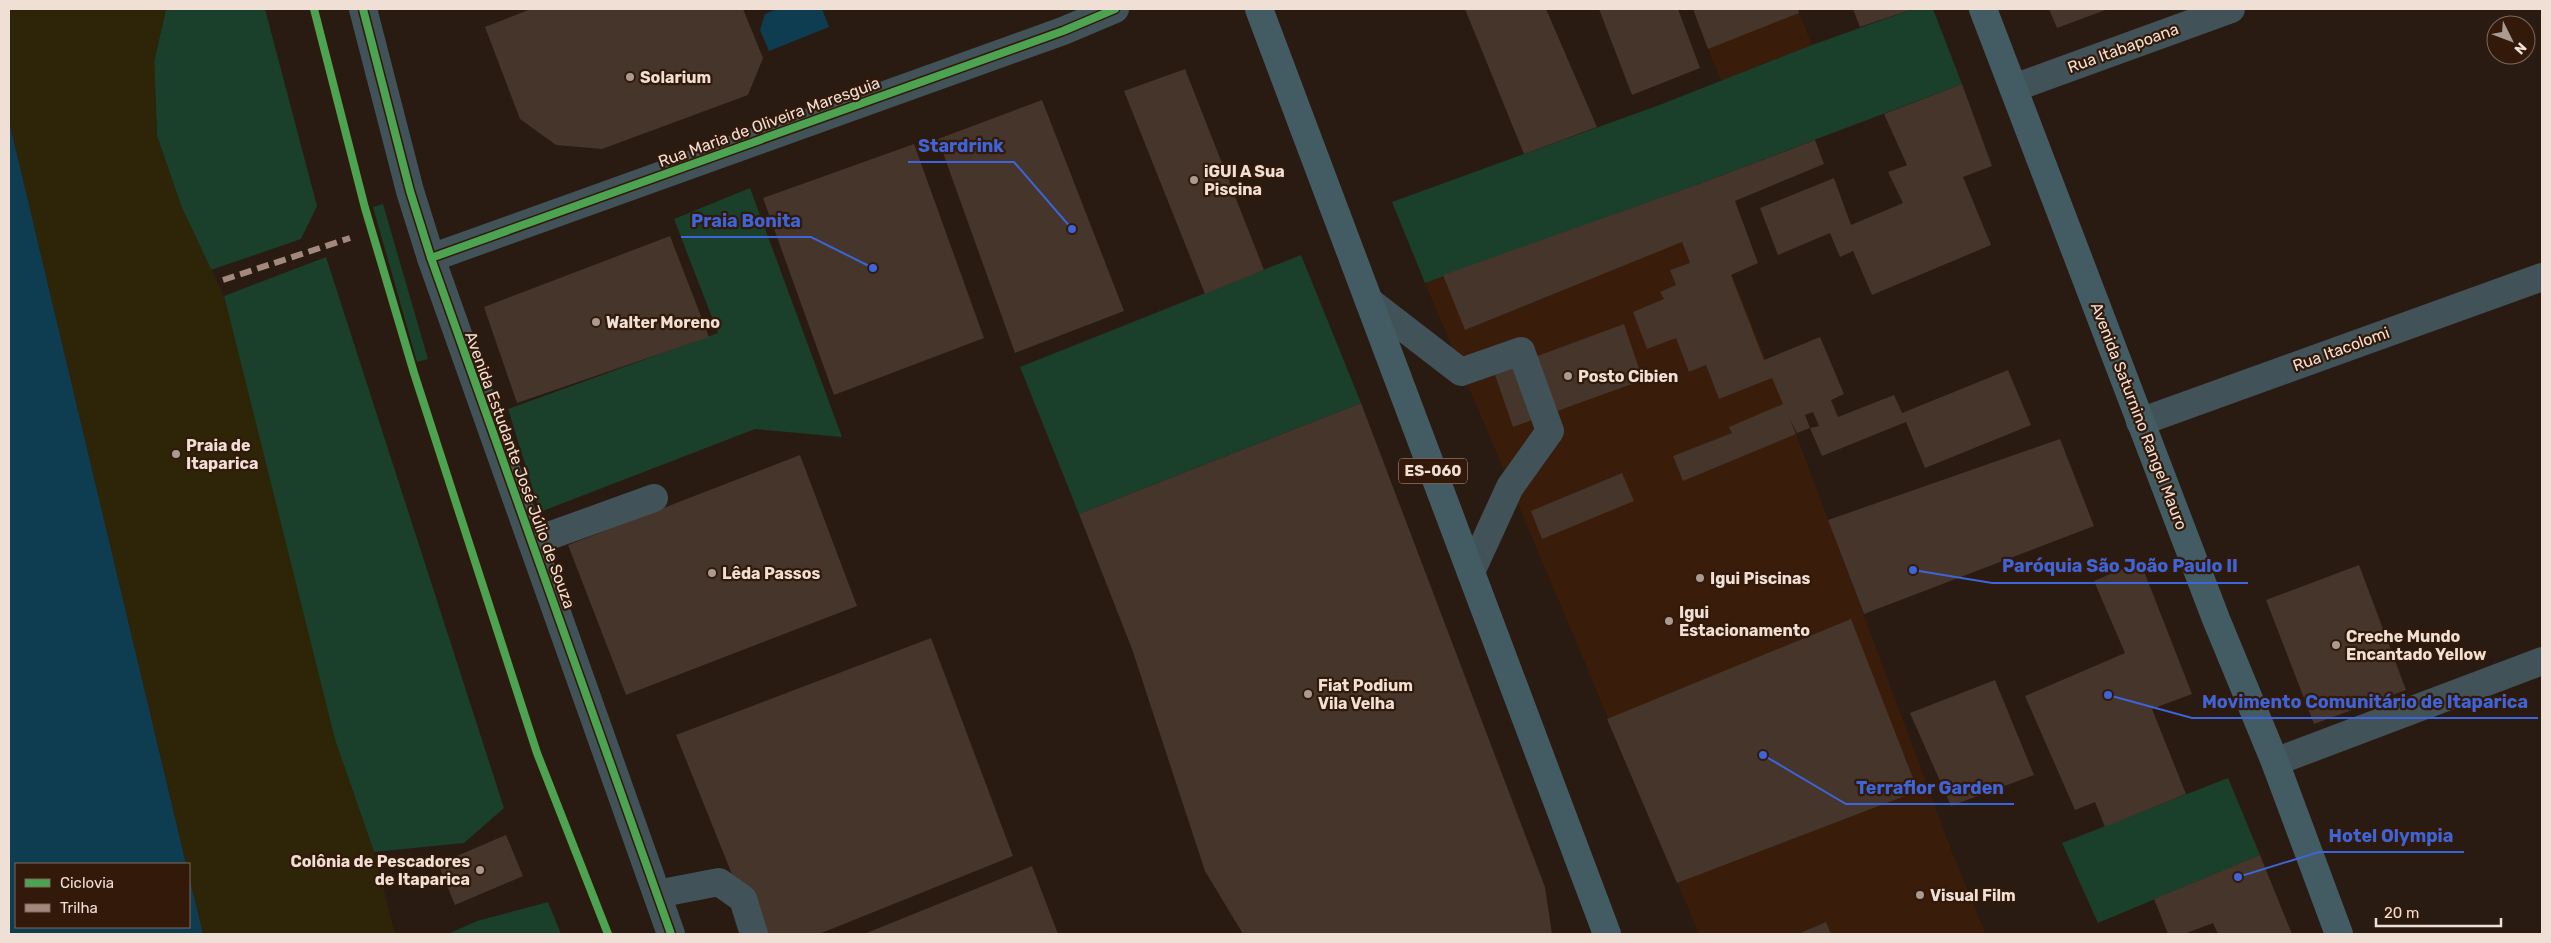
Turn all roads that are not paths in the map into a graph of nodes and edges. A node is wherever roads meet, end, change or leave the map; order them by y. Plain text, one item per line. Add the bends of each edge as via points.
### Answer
1 (363, 9) edge
2 (1115, 9) edge
3 (1259, 9) edge
4 (1983, 9) edge
5 (2231, 9) edge
6 (2014, 88) junction
7 (431, 258) junction
8 (2542, 277) edge
9 (1369, 301) junction
10 (2140, 422) junction
11 (654, 498) dead end
12 (532, 542) junction
13 (1471, 572) junction
14 (2542, 662) edge
15 (2275, 762) junction
16 (657, 894) junction
17 (671, 934) edge
18 (754, 934) edge
19 (1607, 934) edge
20 (2339, 934) edge

1 - 7 street, Avenida Estudante José Júlio de Souza via 410,191
2 - 7 street, Rua Maria de Oliveira Maresguia via 1062,31
3 - 9 main road, ES-060
4 - 6 main road, Avenida Saturnino Rangel Mauro
5 - 6 street, Rua Itabapoana
6 - 10 main road, Avenida Saturnino Rangel Mauro
7 - 12 street, Avenida Estudante José Júlio de Souza
8 - 10 street, Rua Itacolomi
9 - 13 main road, ES-060
9 - 13 street via 1461,372 1521,352 1550,431 1510,487
10 - 15 main road, Avenida Saturnino Rangel Mauro
11 - 12 street
12 - 16 street, Avenida Estudante José Júlio de Souza
13 - 19 main road, ES-060
14 - 15 street
15 - 20 main road, Avenida Saturnino Rangel Mauro
16 - 17 street, Avenida Estudante José Júlio de Souza
16 - 18 street via 719,882 743,899

